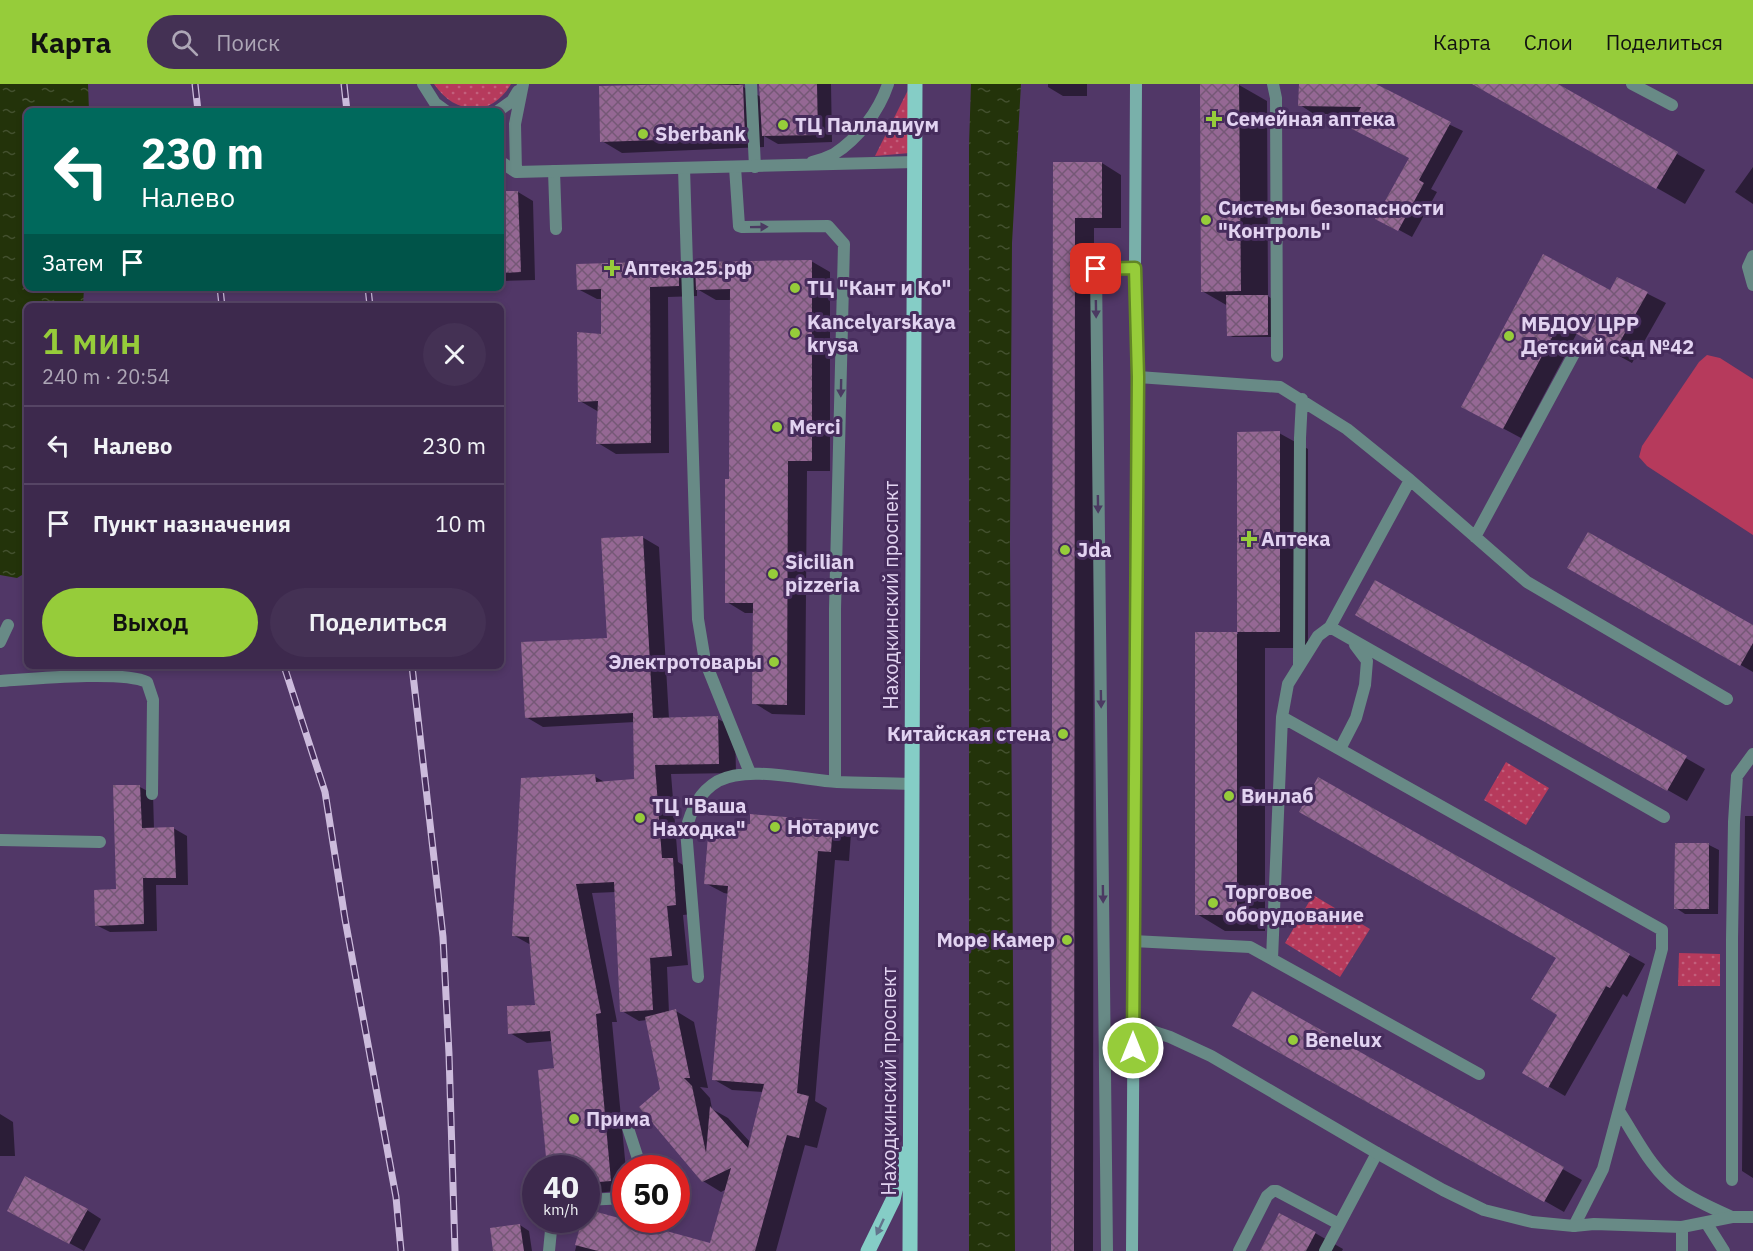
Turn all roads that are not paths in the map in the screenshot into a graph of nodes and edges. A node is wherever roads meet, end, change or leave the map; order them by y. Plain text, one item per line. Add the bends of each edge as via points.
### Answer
1 (423, 84) edge
2 (522, 84) edge
3 (751, 84) edge
4 (888, 84) edge
5 (915, 84) edge
6 (1136, 84) edge
7 (1273, 84) edge
8 (1632, 84) edge
9 (1672, 105) dead end
10 (442, 108) edge
11 (502, 108) edge
12 (915, 162) junction
13 (504, 164) edge
14 (804, 165) junction
15 (755, 166) junction
16 (735, 167) junction
17 (684, 168) junction
18 (554, 171) junction
19 (516, 172) junction
20 (556, 229) dead end
21 (1753, 256) edge
22 (1135, 268) junction
23 (1753, 285) edge
24 (1575, 352) dead end
25 (1277, 356) dead end
26 (1138, 377) junction
27 (1302, 399) junction
28 (1410, 480) junction
29 (1475, 537) junction
30 (8, 625) dead end
31 (1330, 627) junction
32 (1352, 640) junction
33 (0, 642) edge
34 (1299, 666) junction
35 (0, 681) edge
36 (1727, 699) dead end
37 (1282, 717) junction
38 (1340, 749) junction
39 (1753, 754) edge
40 (750, 773) junction
41 (835, 782) junction
42 (911, 784) junction
43 (152, 794) dead end
44 (1664, 817) dead end
45 (0, 840) edge
46 (100, 842) dead end
47 (1133, 941) junction
48 (1272, 959) junction
49 (699, 977) dead end
50 (1133, 1025) junction
51 (1479, 1074) dead end
52 (910, 1089) junction
53 (1619, 1111) junction
54 (627, 1125) dead end
55 (1377, 1153) junction
56 (637, 1155) edge
57 (1732, 1180) dead end
58 (1732, 1217) junction
59 (1753, 1217) edge
60 (1339, 1224) junction
61 (1707, 1224) junction
62 (1574, 1226) junction
63 (1682, 1227) junction
64 (551, 1233) edge
65 (549, 1251) edge
66 (868, 1251) edge
67 (910, 1251) edge
68 (1107, 1251) edge
69 (1132, 1251) edge
70 (1239, 1251) edge
71 (1325, 1251) edge
72 (1682, 1251) edge
73 (1725, 1251) edge

1 - 10 street
2 - 11 street via 512,101
2 - 19 street via 515,124
3 - 15 street
4 - 14 street via 871,118 854,139 833,154
5 - 12 main road, Находкинский проспект
6 - 22 main road
7 - 25 street
8 - 9 street
12 - 14 street
12 - 42 main road, Находкинский проспект
13 - 19 street
14 - 15 street
15 - 16 street
16 - 17 street
16 -> 41 street via 739,226 828,226 844,244
17 - 18 street
17 - 40 street via 698,619 705,661
18 - 19 street
18 - 20 street
21 - 23 street via 1748,267
22 - 26 main road
22 -> 68 street via 1096,269
24 - 29 street
26 - 27 street via 1280,387
26 - 47 main road
27 - 28 street
27 - 34 street
28 - 29 street
28 - 31 street
29 - 36 street via 1527,582
30 - 33 street
31 - 32 street
31 - 34 street via 1318,636
32 - 38 street via 1366,661 1365,685 1356,718
32 - 44 street
34 - 37 street via 1288,684
35 - 43 street via 118,677 147,682 153,700
37 - 38 street
37 - 48 street
38 - 53 street via 1662,930 1662,949
39 - 57 street via 1737,776 1734,822
40 - 41 street
40 - 49 street via 718,781 699,798 686,830
41 - 42 street
42 - 52 main road, Находкинский проспект
45 - 46 street
47 - 48 street via 1250,946
47 - 50 main road
48 - 51 street
50 - 55 street via 1211,1056
50 - 69 main road
52 -> 66 main road via 902,1162 892,1200
52 - 67 main road, Находкинский проспект
53 - 58 street via 1657,1168 1676,1188
53 - 62 street via 1603,1169
54 - 56 street
55 - 60 street
55 - 62 street via 1484,1210 1532,1222
58 - 59 street
58 - 61 street
60 - 70 street via 1273,1191
60 - 71 street
61 - 63 street
61 - 73 street
62 - 63 street
63 - 72 street
64 - 65 street

